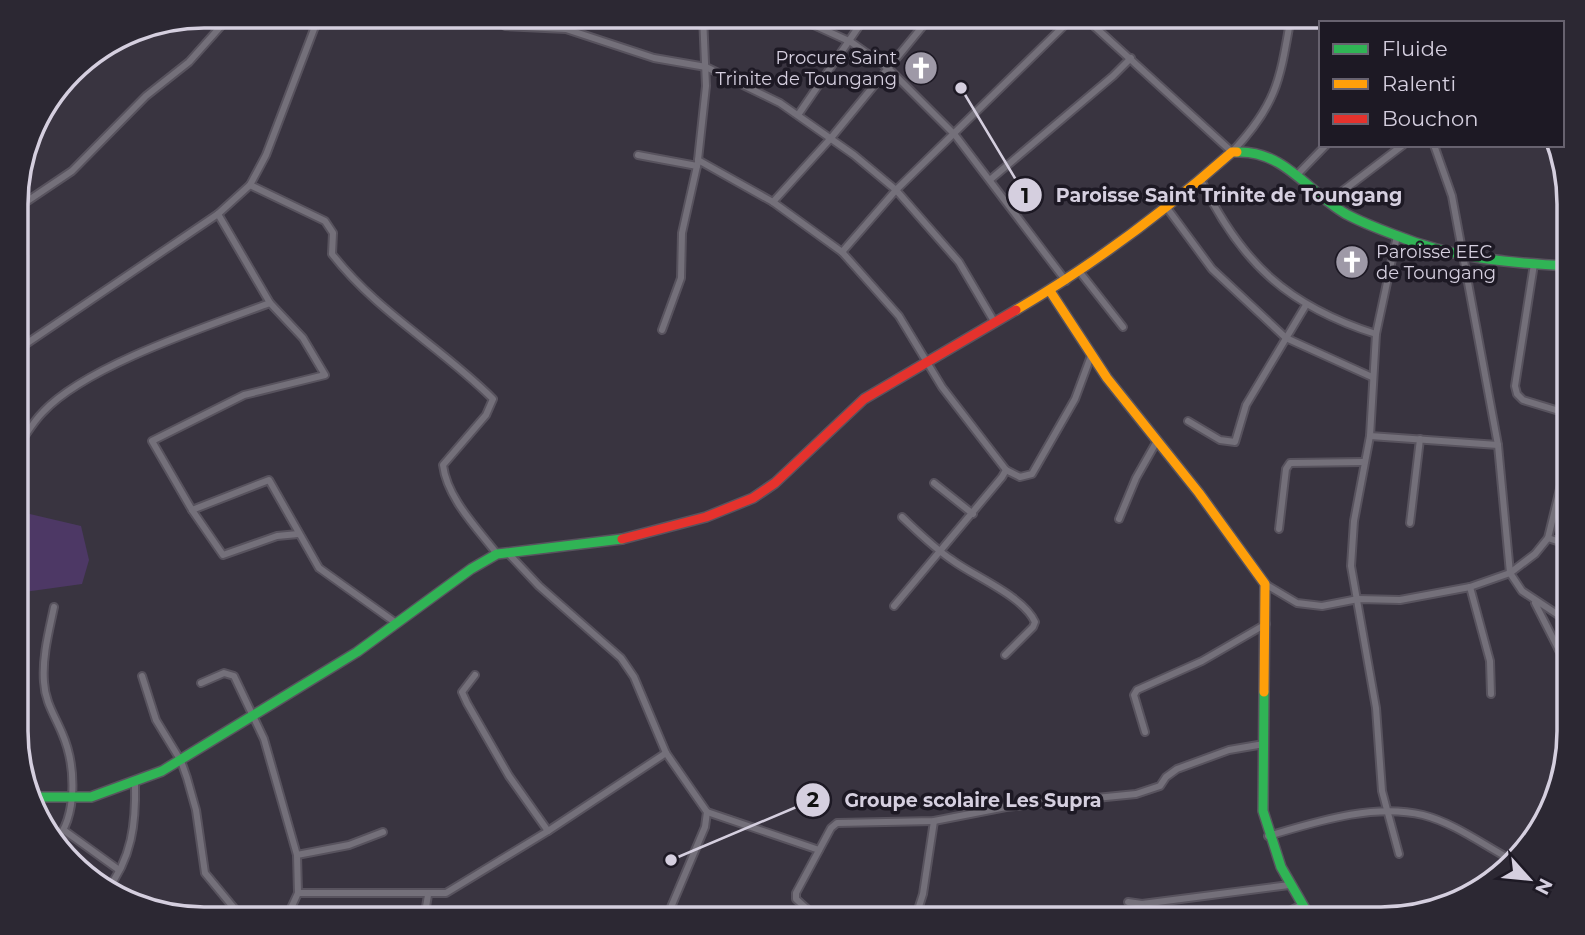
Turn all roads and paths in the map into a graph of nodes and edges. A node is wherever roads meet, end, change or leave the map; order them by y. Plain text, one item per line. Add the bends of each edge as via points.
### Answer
1 (219, 28) edge
2 (314, 28) edge
3 (546, 28) edge
4 (704, 28) edge
5 (820, 28) edge
6 (859, 28) edge
7 (921, 28) edge
8 (1062, 28) edge
9 (1098, 28) edge
10 (1289, 28) edge
11 (850, 42) junction
12 (1131, 58) junction
13 (706, 66) junction
14 (889, 69) junction
15 (798, 115) junction
16 (955, 135) junction
17 (831, 138) junction
18 (1324, 147) edge
19 (1401, 147) edge
20 (1435, 147) edge
21 (1232, 152) junction
22 (638, 155) dead end
23 (697, 163) junction
24 (1297, 176) junction
25 (991, 179) junction
26 (1201, 180) junction
27 (250, 185) junction
28 (896, 190) junction
29 (28, 200) edge
30 (773, 202) junction
31 (1328, 202) junction
32 (1167, 208) junction
33 (218, 214) junction
34 (1397, 236) junction
35 (842, 252) junction
36 (1464, 256) junction
37 (1534, 264) junction
38 (1557, 265) edge
39 (1079, 271) junction
40 (1066, 281) junction
41 (1050, 291) junction
42 (270, 303) junction
43 (1307, 305) junction
44 (995, 323) junction
45 (1123, 327) dead end
46 (662, 330) dead end
47 (1376, 334) junction
48 (1286, 338) junction
49 (28, 344) edge
50 (1091, 356) junction
51 (928, 362) junction
52 (1372, 377) junction
53 (1557, 410) edge
54 (1188, 421) dead end
55 (28, 432) edge
56 (1370, 436) junction
57 (1420, 439) junction
58 (1157, 441) junction
59 (1498, 445) junction
60 (1364, 462) junction
61 (1006, 470) junction
62 (934, 483) dead end
63 (1557, 501) edge
64 (192, 510) junction
65 (973, 514) junction
66 (902, 517) dead end
67 (1119, 519) dead end
68 (1410, 523) dead end
69 (1279, 528) dead end
70 (298, 534) junction
71 (1548, 538) junction
72 (1557, 541) edge
73 (941, 552) junction
74 (501, 553) junction
75 (1510, 573) junction
76 (1265, 584) junction
77 (1470, 587) junction
78 (1357, 599) junction
79 (1534, 601) junction
80 (894, 606) dead end
81 (54, 607) dead end
82 (1557, 615) edge
83 (396, 623) junction
84 (1266, 624) junction
85 (1557, 646) edge
86 (1004, 655) dead end
87 (475, 675) dead end
88 (142, 676) dead end
89 (201, 683) dead end
90 (1491, 694) dead end
91 (255, 715) junction
92 (1145, 732) dead end
93 (1264, 744) junction
94 (666, 753) junction
95 (181, 761) junction
96 (135, 783) junction
97 (41, 797) edge
98 (70, 799) junction
99 (1387, 809) junction
100 (707, 813) junction
101 (934, 821) junction
102 (65, 831) junction
103 (548, 831) junction
104 (383, 832) dead end
105 (62, 835) edge
106 (1268, 836) junction
107 (819, 850) junction
108 (1494, 850) edge
109 (1399, 854) dead end
110 (298, 855) junction
111 (119, 870) junction
112 (112, 881) edge
113 (1289, 885) junction
114 (299, 893) junction
115 (428, 895) junction
116 (1128, 902) dead end
117 (1142, 904) junction
118 (1302, 905) joint
119 (234, 907) edge
120 (292, 907) edge
121 (426, 907) edge
122 (671, 907) edge
123 (805, 907) edge
124 (919, 907) edge
125 (1143, 907) edge
126 (1298, 907) edge

1 - 29 street via 72,171
2 - 27 street
3 - 13 street via 566,29 654,58
4 - 13 street
5 - 11 street
6 - 11 street
7 - 14 street
8 - 16 street
9 - 12 street
10 - 21 street via 1271,102
11 - 14 street
11 - 15 street
12 - 21 street
12 - 25 street
13 - 15 street
13 - 23 street
14 - 16 street
14 - 17 street
15 - 17 street
16 - 25 street
16 - 28 street
17 - 28 street
17 - 30 street
18 - 24 street
19 - 31 street
20 - 36 street via 1452,196
21 - 24 street via 1253,150 1279,161
21 - 26 street
22 - 23 street
23 - 30 street
23 - 46 street via 682,233 681,278
24 - 31 street
25 - 40 street
26 - 32 street
26 - 43 street via 1240,249
27 - 33 street
27 - 74 street via 325,221 333,233 332,254 360,288 492,399 486,415 443,465 464,512
28 - 35 street
28 - 44 street via 958,262
30 - 35 street
31 - 34 street via 1364,225
32 - 39 street
32 - 48 street via 1212,270
33 - 42 street
33 - 49 street
34 - 36 street
34 - 47 street
35 - 51 street via 899,316
36 - 37 street
36 - 59 street
37 - 38 street
37 - 53 street via 1515,386 1523,400
39 - 40 street
39 - 45 street
40 - 41 street
41 - 44 street
41 - 50 street
42 - 55 street via 149,350 77,386 44,410
42 - 64 street via 303,338 325,374 244,395 152,441
43 - 47 street
43 - 48 street
44 - 51 street
47 - 52 street
48 - 52 street
48 - 54 street via 1246,405 1236,442 1220,440
50 - 58 street
50 - 61 street via 1075,399 1032,474 1020,477
51 - 61 street via 960,413
51 - 74 street via 864,399 775,483 724,511 632,538
52 - 56 street
56 - 57 street
56 - 60 street
57 - 59 street
57 - 68 street
58 - 67 street
58 - 76 street
59 - 75 street
60 - 69 street via 1290,463
60 - 78 street via 1351,566
61 - 65 street
62 - 65 street
63 - 71 street
64 - 70 street via 223,555 277,536
64 - 70 street via 269,480
65 - 73 street
66 - 73 street
70 - 83 street via 319,568
71 - 72 street
71 - 75 street
73 - 80 street
73 - 86 street via 1032,615 1033,627
74 - 83 street
74 - 94 street via 621,657
75 - 77 street
75 - 79 street
76 - 78 street via 1297,603 1322,606
76 - 84 street
77 - 78 street via 1400,600
77 - 90 street via 1490,660
78 - 99 street
79 - 82 street
79 - 85 street
81 - 98 street via 44,684 69,753
83 - 91 street
84 - 92 street via 1202,661 1137,690 1134,695
84 - 93 street
87 - 103 street via 462,692 467,703 509,776
88 - 95 street via 156,720
89 - 91 street via 224,673 234,676
91 - 95 street
91 - 110 street
93 - 101 street via 1229,750 1171,772 1160,786 1136,794 1006,807
93 - 106 street via 1262,811
94 - 100 street
94 - 103 street
95 - 96 street
95 - 119 street via 196,810 202,866
96 - 98 street
96 - 111 street via 135,826
97 - 98 street
98 - 102 street
99 - 106 street
99 - 108 street via 1423,815
99 - 109 street
100 - 107 street
100 - 122 street
101 - 107 street via 837,823
101 - 124 street
102 - 105 street
102 - 111 street
103 - 115 street via 466,883
104 - 110 street via 341,847
106 - 113 street
107 - 123 street via 796,893
110 - 114 street
111 - 112 street
113 - 117 street
113 - 118 street
114 - 115 street
114 - 120 street
115 - 121 street
116 - 117 street
117 - 125 street
118 - 126 street

